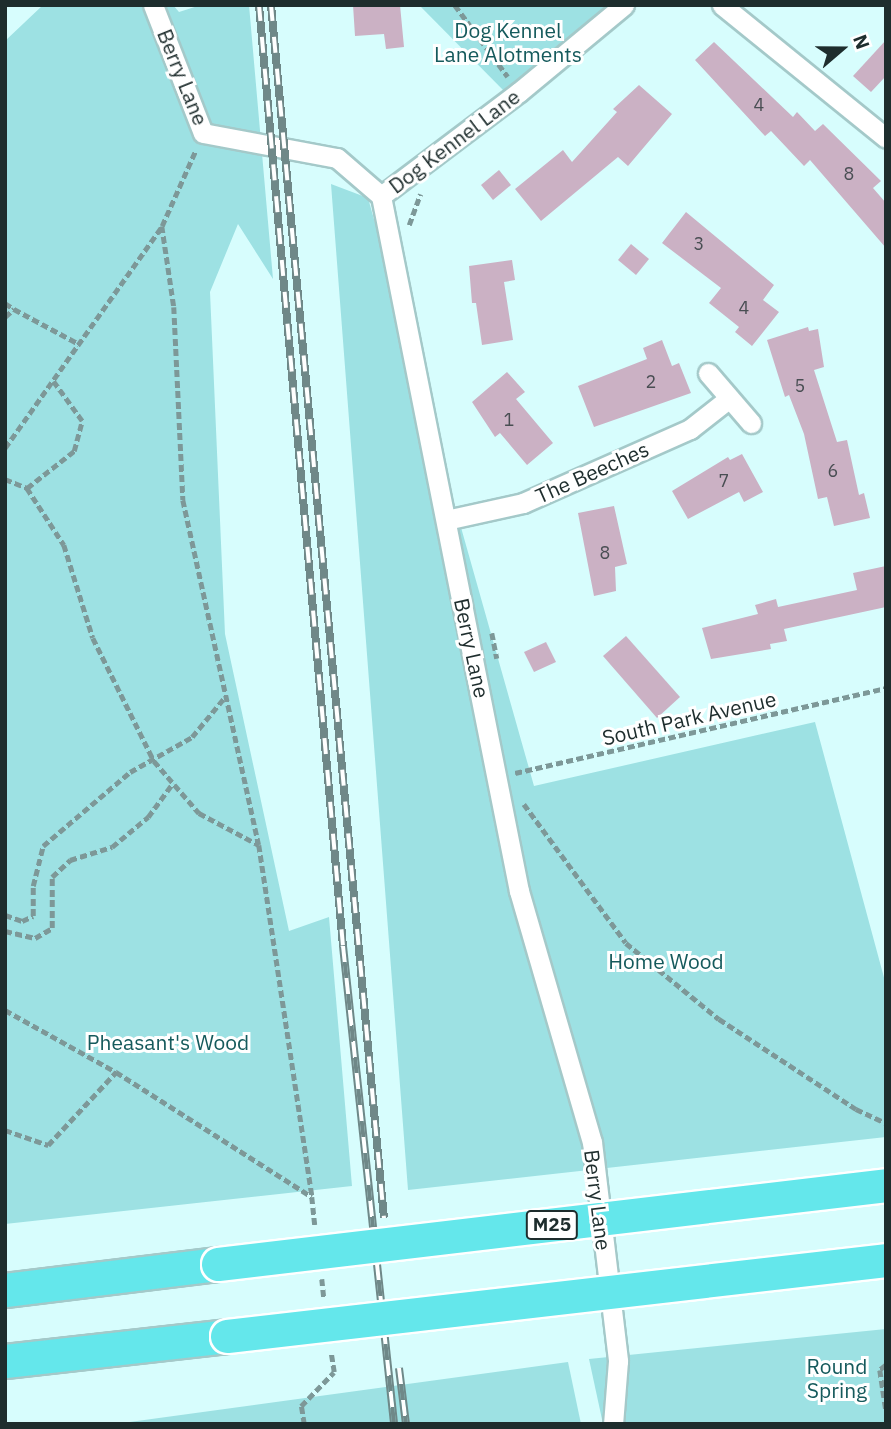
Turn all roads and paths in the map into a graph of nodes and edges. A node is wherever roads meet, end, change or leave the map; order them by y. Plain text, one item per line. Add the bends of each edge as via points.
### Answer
1 (153, 5) edge
2 (455, 5) edge
3 (624, 5) edge
4 (722, 5) edge
5 (519, 92) junction
6 (203, 132) junction
7 (886, 138) edge
8 (421, 191) dead end
9 (382, 196) junction
10 (411, 219) dead end
11 (162, 226) junction
12 (5, 303) edge
13 (13, 309) junction
14 (5, 317) edge
15 (79, 344) junction
16 (708, 373) dead end
17 (52, 381) junction
18 (727, 400) junction
19 (751, 423) dead end
20 (5, 448) edge
21 (5, 479) edge
22 (27, 488) junction
23 (446, 520) junction
24 (886, 688) edge
25 (226, 697) junction
26 (154, 761) junction
27 (499, 777) junction
28 (173, 783) junction
29 (520, 800) dead end
30 (260, 845) junction
31 (5, 915) edge
32 (5, 930) edge
33 (5, 1010) edge
34 (116, 1072) junction
35 (886, 1123) edge
36 (5, 1130) edge
37 (886, 1185) edge
38 (312, 1197) junction
39 (317, 1237) dead end
40 (886, 1260) edge
41 (320, 1264) dead end
42 (5, 1290) edge
43 (325, 1304) dead end
44 (330, 1345) dead end
45 (5, 1361) edge
46 (886, 1365) edge
47 (886, 1410) edge
48 (304, 1424) edge
49 (613, 1424) edge

1 - 6 street, Berry Lane
2 - 5 path
3 - 5 street, Dog Kennel Lane
4 - 7 street
5 - 9 street, Dog Kennel Lane
6 - 9 street, Berry Lane via 337,158
6 - 11 path
8 - 10 path
9 - 23 street, Berry Lane
11 - 15 path
11 - 25 path via 174,307 183,500
12 - 13 path
13 - 14 path
13 - 15 path
15 - 17 path
16 - 18 street
17 - 20 path
17 - 22 path via 82,421 74,452
18 - 19 street
18 - 23 street, The Beeches via 690,429 523,503
21 - 22 path
22 - 26 path via 64,545 93,638
23 - 27 street, Berry Lane
24 - 27 path, South Park Avenue
25 - 26 path via 192,737
25 - 30 path
26 - 28 path
26 - 31 path via 130,772 43,846 33,886 33,916 22,920
27 - 49 street, Berry Lane via 519,891 592,1142 618,1361
28 - 30 path via 199,813
28 - 32 path via 148,817 112,847 70,860 52,877 52,928 35,938
29 - 35 path via 579,873 626,943 719,1019 856,1109
30 - 38 path
33 - 34 path
34 - 36 path via 48,1145
34 - 38 path
37 - 42 highway, M25, bridge
38 - 39 path
40 - 45 highway, bridge
41 - 43 path
44 - 48 path via 334,1372 301,1406
46 - 47 path via 880,1370

